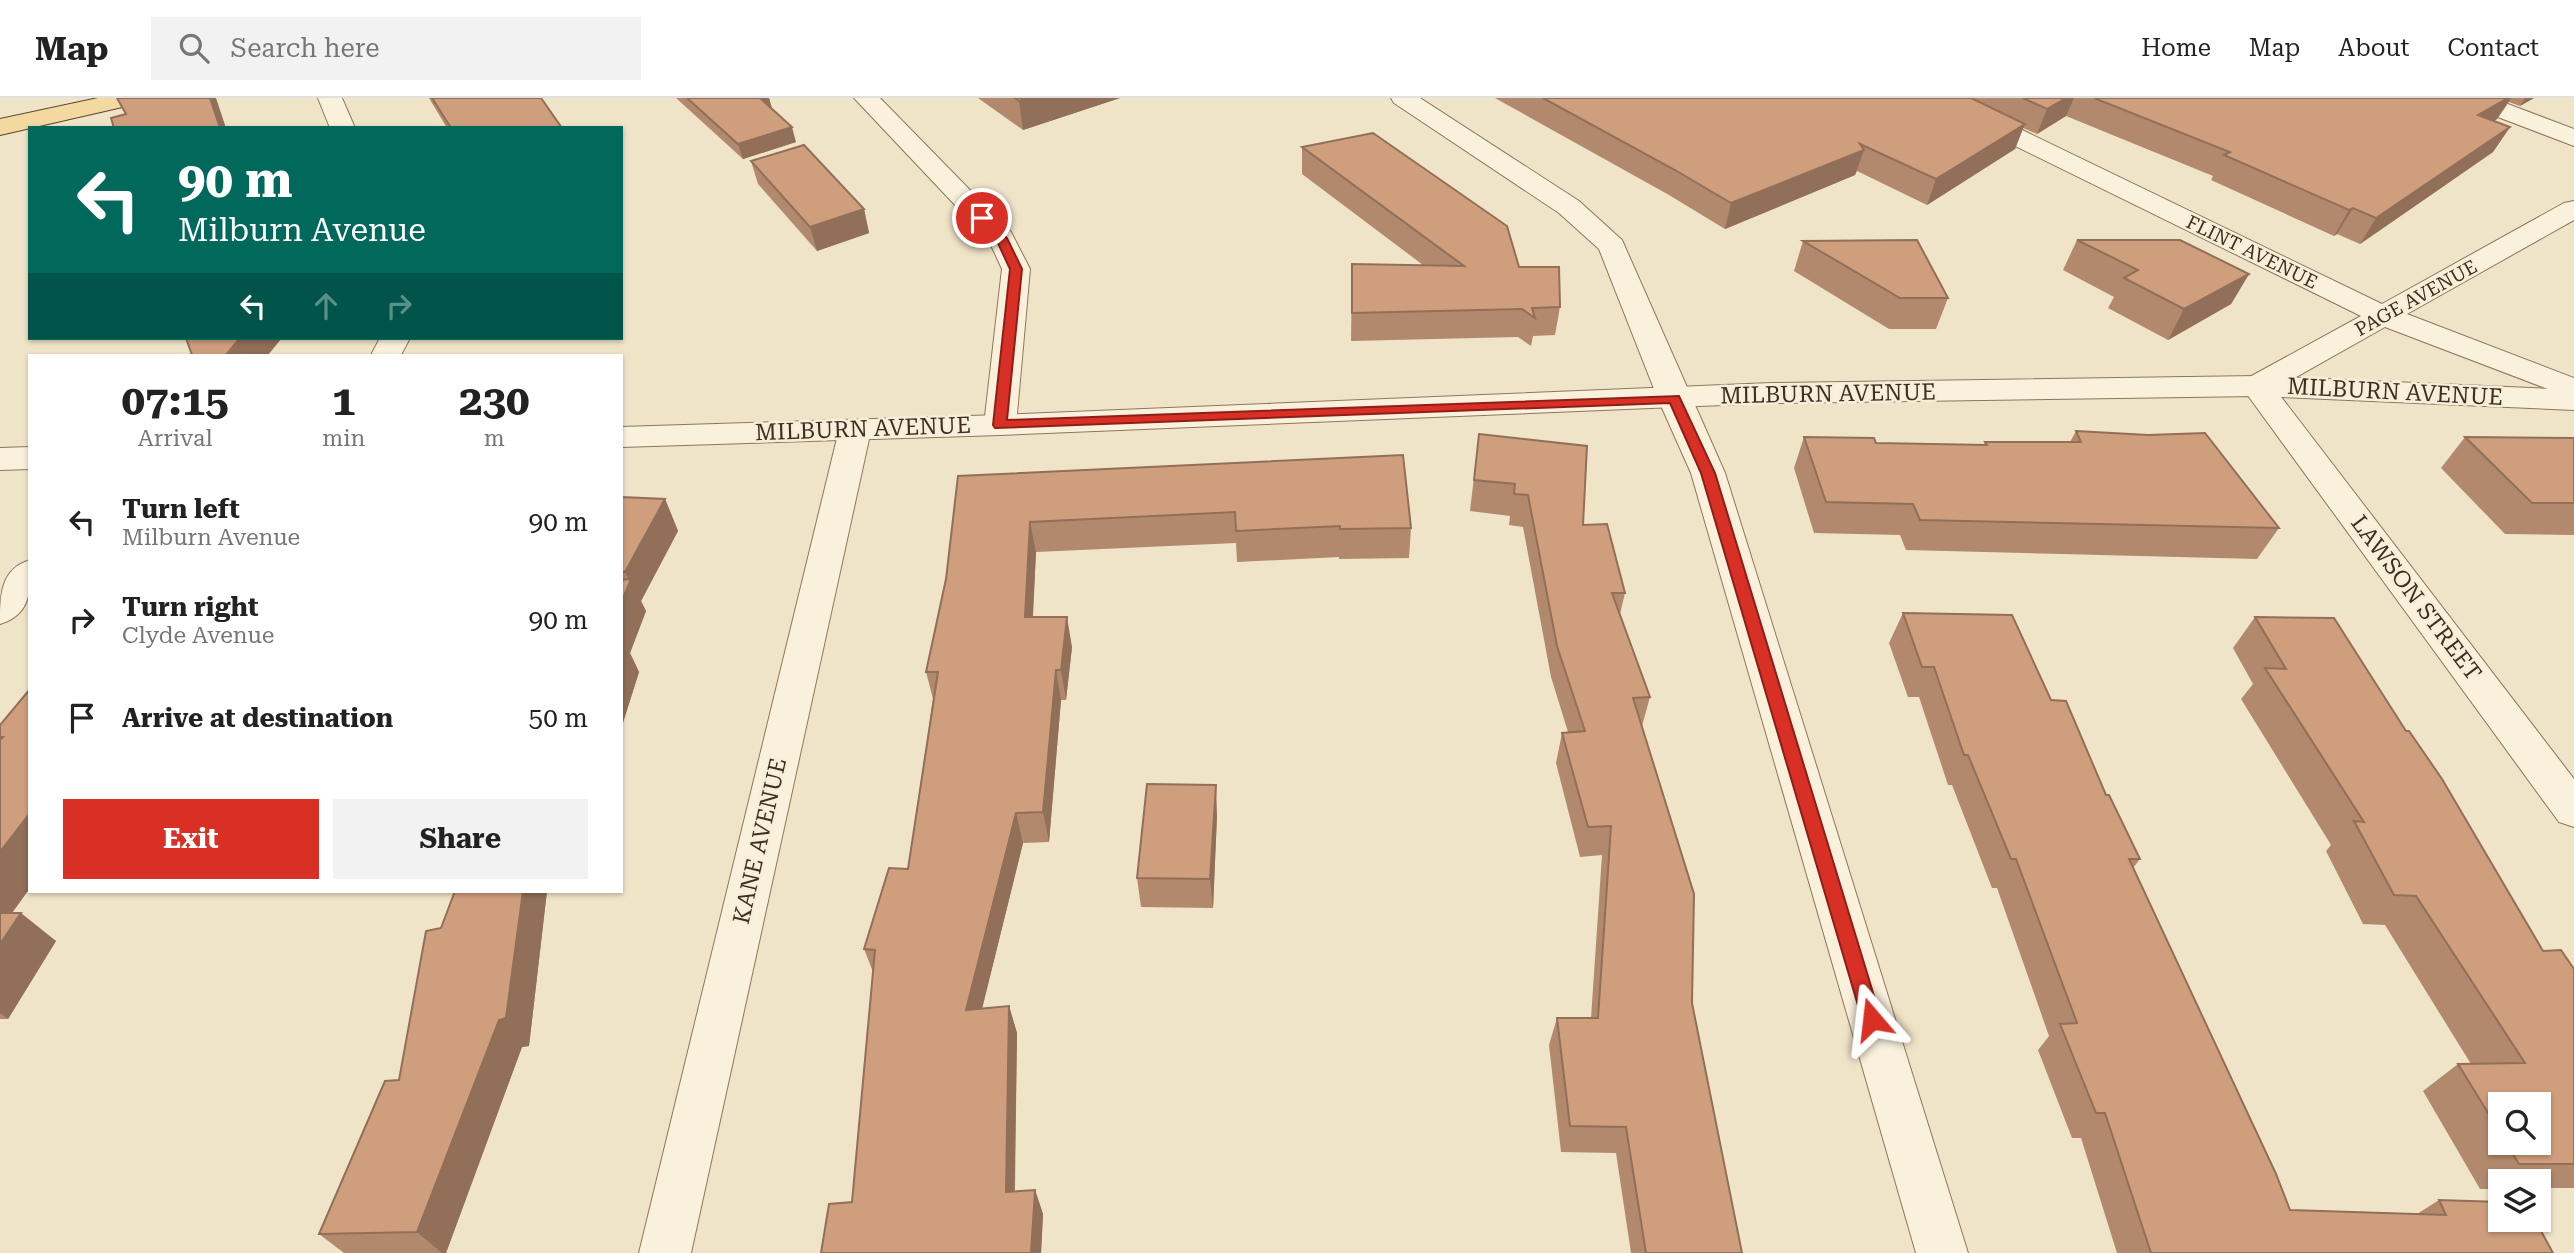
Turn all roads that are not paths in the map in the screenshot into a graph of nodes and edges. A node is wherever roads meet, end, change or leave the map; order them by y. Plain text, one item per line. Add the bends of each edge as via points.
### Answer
1 (131, 98) edge
2 (330, 98) edge
3 (866, 98) edge
4 (1403, 98) edge
5 (1937, 98) edge
6 (2470, 98) edge
7 (342, 126) edge
8 (0, 127) edge
9 (2574, 138) edge
10 (2574, 209) edge
11 (2384, 316) junction
12 (2257, 386) junction
13 (2574, 389) edge
14 (1674, 399) junction
15 (2574, 400) edge
16 (1000, 425) junction
17 (855, 430) junction
18 (623, 437) edge
19 (28, 458) edge
20 (0, 459) edge
21 (28, 575) edge
22 (0, 611) edge
23 (2574, 810) edge
24 (665, 1253) edge
25 (1942, 1253) edge

1 - 8 main road
2 - 7 street
3 - 16 street via 1001,238 1016,269
4 - 14 street via 1569,207 1612,246
5 - 11 street, FLINT AVENUE
6 - 9 street
10 - 11 street, PAGE AVENUE
11 - 12 street, PAGE AVENUE
11 - 13 street, FLINT AVENUE
12 - 14 street, MILBURN AVENUE via 1772,393
12 - 15 street, MILBURN AVENUE
12 - 23 street, LAWSON STREET
14 - 16 street, MILBURN AVENUE
14 - 25 street via 1708,473
16 - 17 street, MILBURN AVENUE
17 - 18 street, MILBURN AVENUE
17 - 24 street, KANE AVENUE
19 - 20 street
21 - 22 street

